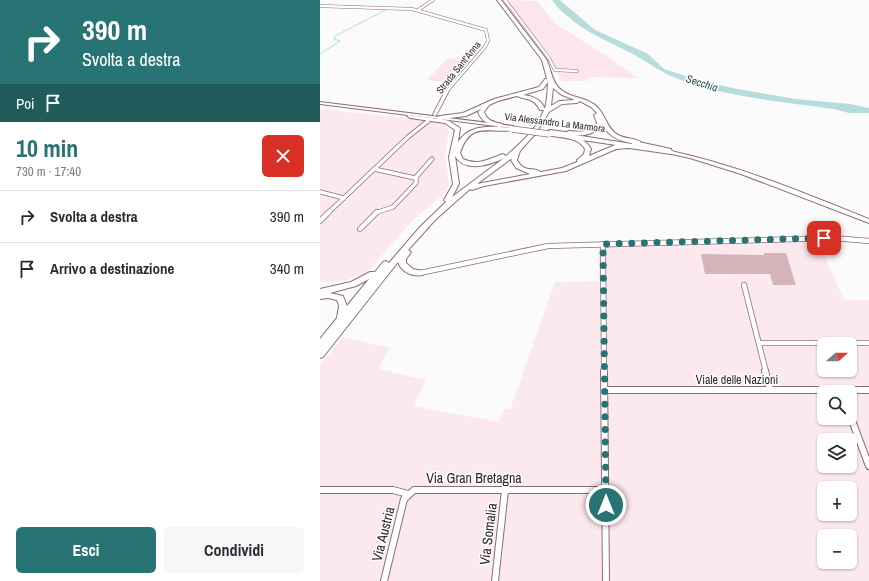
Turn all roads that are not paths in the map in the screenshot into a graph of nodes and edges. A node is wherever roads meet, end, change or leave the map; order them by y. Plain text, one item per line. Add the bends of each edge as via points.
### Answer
1 (433, 0) edge
2 (496, 0) edge
3 (499, 0) edge
4 (505, 0) edge
5 (320, 6) edge
6 (418, 10) junction
7 (577, 71) dead end
8 (549, 80) junction
9 (320, 103) edge
10 (320, 106) edge
11 (544, 110) junction
12 (435, 114) dead end
13 (410, 116) junction
14 (440, 118) junction
15 (428, 121) dead end
16 (513, 128) junction
17 (550, 133) junction
18 (660, 148) junction
19 (517, 151) junction
20 (671, 152) junction
21 (503, 156) junction
22 (432, 159) dead end
23 (374, 169) junction
24 (415, 178) junction
25 (781, 186) junction
26 (464, 191) junction
27 (320, 192) edge
28 (344, 198) junction
29 (447, 200) junction
30 (320, 221) edge
31 (869, 221) edge
32 (360, 229) dead end
33 (420, 232) junction
34 (869, 241) edge
35 (603, 244) junction
36 (382, 268) junction
37 (420, 273) joint
38 (375, 281) junction
39 (744, 285) dead end
40 (320, 292) edge
41 (320, 296) edge
42 (341, 319) junction
43 (759, 343) junction
44 (869, 343) edge
45 (320, 345) edge
46 (320, 354) edge
47 (605, 390) junction
48 (770, 390) junction
49 (857, 390) edge
50 (869, 390) edge
51 (817, 391) edge
52 (854, 425) edge
53 (869, 466) edge
54 (320, 490) edge
55 (505, 490) junction
56 (605, 490) junction
57 (408, 494) junction
58 (384, 581) edge
59 (495, 581) edge
60 (606, 581) edge

1 - 6 street
2 - 8 highway via 539,61
3 - 8 highway via 544,60
4 - 7 street via 549,58 555,70
5 - 6 street, Strada Sant'Anna
6 - 12 street, Strada Sant'Anna via 481,28 486,30 488,37 485,47 444,95
8 - 11 highway via 551,94
8 - 14 highway via 535,90 496,100 464,115
8 - 18 highway via 555,88 566,95 594,106 612,134 621,139
9 - 14 main road, Via Alessandro La Marmora
10 - 13 main road, Via Alessandro La Marmora
11 - 16 highway via 538,101 522,96 498,101 481,112 483,118 489,122
11 - 17 highway via 561,102 579,102 593,109 600,123 595,130 585,133
11 - 19 highway via 531,136
11 - 21 highway via 526,135
13 - 16 main road, Via Alessandro La Marmora
13 - 29 highway via 447,122 458,129 452,158 456,184
14 - 16 main road, Via Alessandro La Marmora
15 - 23 street
16 - 17 main road, Via Alessandro La Marmora, bridge
16 - 21 highway via 472,131 462,139 457,153 461,160 474,164 488,163
17 - 18 main road, Via Alessandro La Marmora
17 - 19 highway via 580,140 587,146 587,155 554,170 534,172 523,170 515,164
17 - 20 main road, Via Alessandro La Marmora
18 - 25 main road, Via Alessandro La Marmora via 721,163
19 - 26 highway
20 - 25 main road, Via Alessandro La Marmora via 720,165
20 - 26 highway via 629,146 615,147 564,170 482,184
21 - 29 highway
22 - 24 street
23 - 24 street
23 - 28 street
24 - 32 street via 416,183 394,206 376,213
25 - 31 main road, Via Alessandro La Marmora
26 - 33 highway
27 - 28 street
28 - 30 street
29 - 36 highway via 403,243
33 - 37 highway via 420,236 402,258 402,264 411,272
33 - 38 highway
34 - 35 street via 829,238
35 - 37 street via 543,246
35 - 47 street
36 - 38 highway
36 - 40 highway via 370,277 353,284
38 - 42 highway
38 - 46 highway
39 - 43 street
41 - 42 highway via 340,298 343,306
42 - 45 highway
43 - 44 street
43 - 48 street
47 - 48 street, Viale delle Nazioni
47 - 56 street
48 - 51 street, Viale delle Nazioni
49 - 50 street, Viale delle Nazioni
52 - 53 street
54 - 57 street, Via Gran Bretagna via 393,490
55 - 56 street, Via Gran Bretagna
55 - 57 street, Via Gran Bretagna via 414,490
55 - 59 street, Via Somalia
56 - 60 street
57 - 58 street, Via Austria via 404,499

